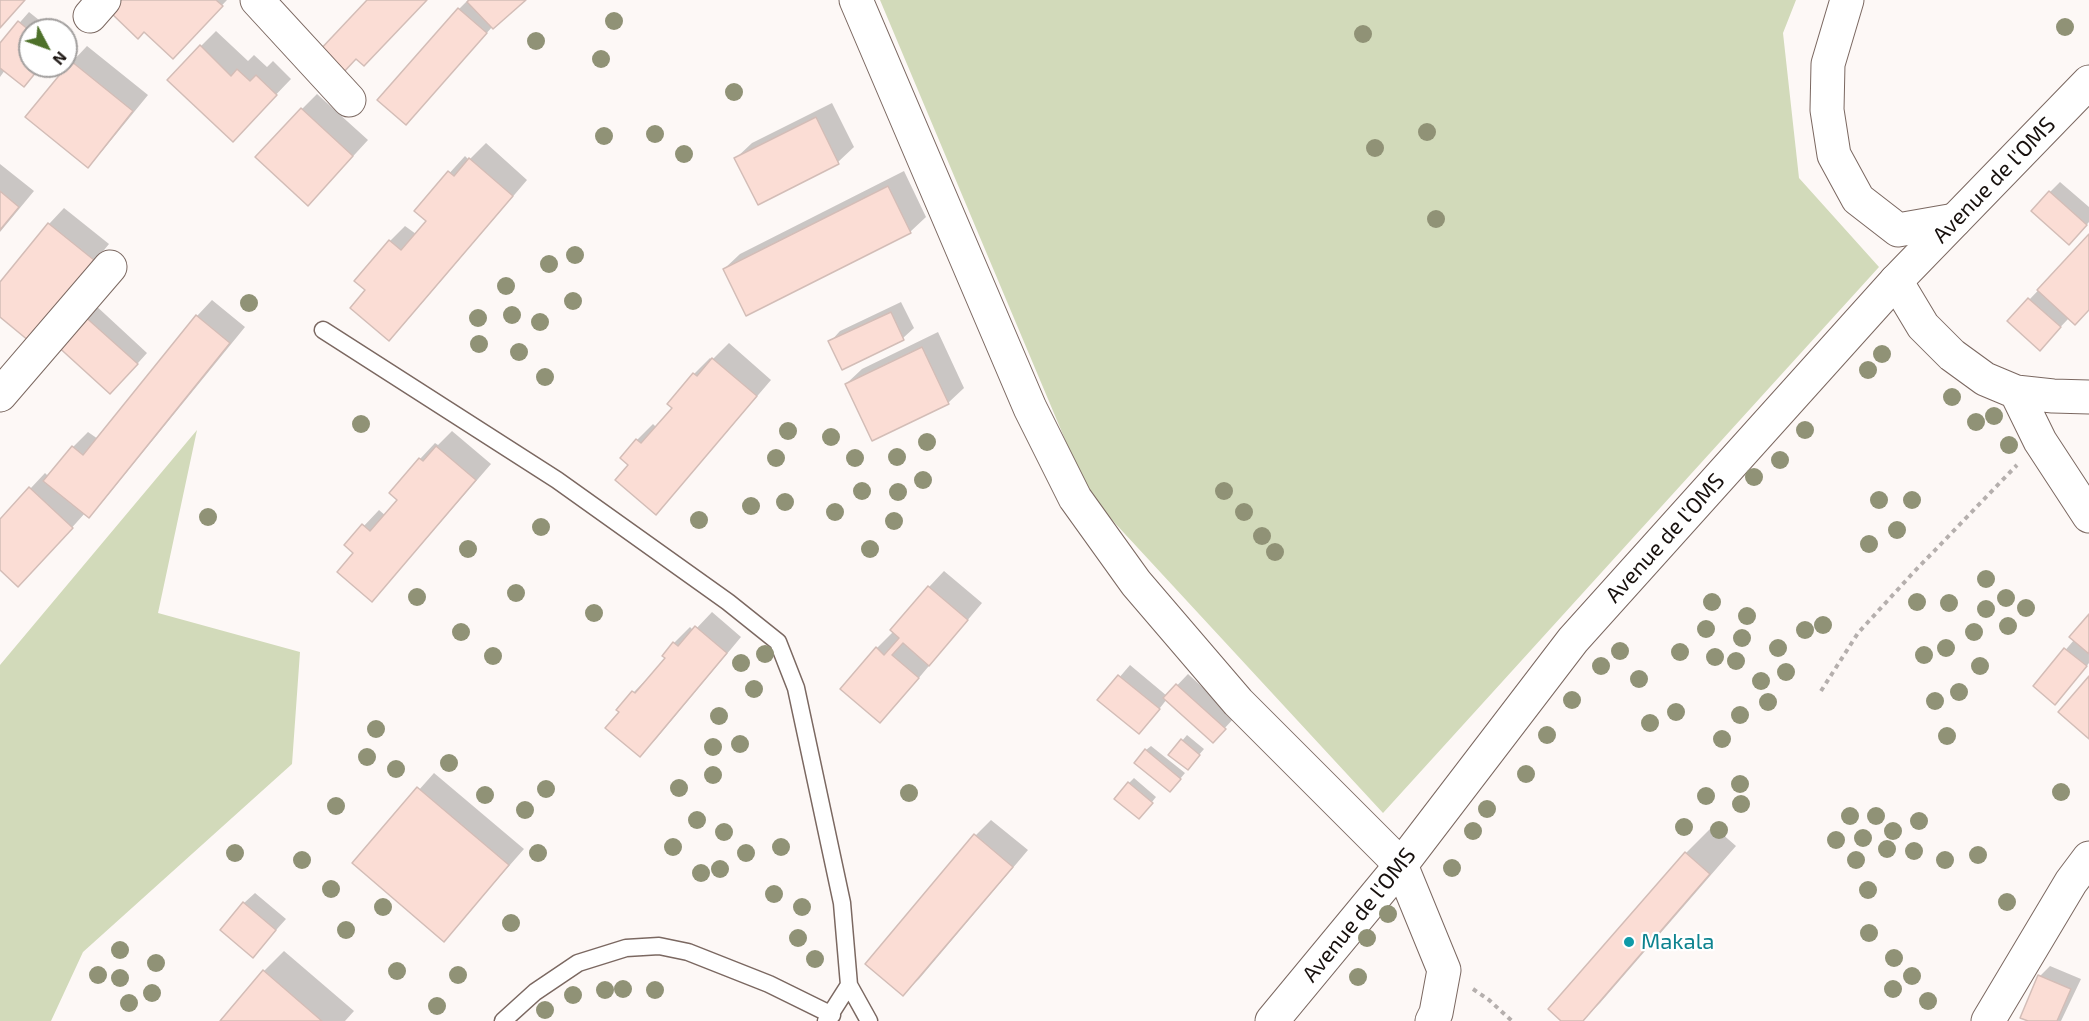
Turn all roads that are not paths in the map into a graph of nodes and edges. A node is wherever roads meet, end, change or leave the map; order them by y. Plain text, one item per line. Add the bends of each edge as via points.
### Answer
1 (257, 0) edge
2 (856, 0) edge
3 (1847, 0) edge
4 (2089, 82) edge
5 (349, 100) dead end
6 (1955, 220) junction
7 (110, 267) dead end
8 (1896, 281) junction
9 (323, 330) dead end
10 (11, 358) edge
11 (2016, 392) junction
12 (0, 395) edge
13 (2089, 397) edge
14 (2089, 516) edge
15 (2089, 858) edge
16 (1401, 865) junction
17 (849, 985) junction
18 (829, 1018) edge
19 (503, 1021) edge
20 (869, 1021) edge
21 (1272, 1021) edge
22 (1432, 1021) edge
23 (1988, 1021) edge

1 - 5 street
2 - 16 street via 1030,408 1075,498 1136,583 1238,702
3 - 6 street via 1828,64 1827,110 1834,155 1857,199 1898,230
4 - 6 street, Avenue de l'OMS
6 - 8 street, Avenue de l'OMS
7 - 10 street
8 - 11 street via 1923,326 1952,355 1985,379
8 - 16 street, Avenue de l'OMS via 1573,640
9 - 17 lane via 557,480 778,642 796,688 842,903
10 - 12 street
11 - 13 street
11 - 14 street via 2040,441
15 - 23 street
16 - 21 street, Avenue de l'OMS
16 - 22 street via 1444,970
17 - 18 lane
17 - 20 lane
18 - 19 lane via 769,984 688,952 659,946 626,948 578,963

